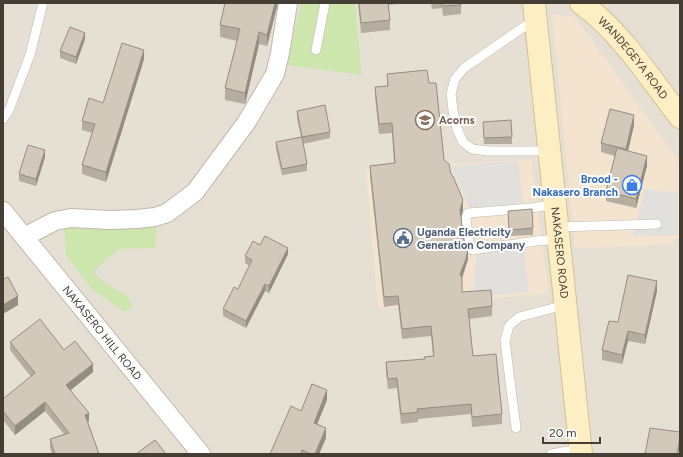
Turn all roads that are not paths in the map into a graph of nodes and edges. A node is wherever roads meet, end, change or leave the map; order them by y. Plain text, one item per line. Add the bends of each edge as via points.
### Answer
1 (43, 3) edge
2 (288, 3) edge
3 (324, 3) edge
4 (581, 3) edge
5 (535, 11) edge
6 (316, 50) dead end
7 (680, 117) edge
8 (3, 119) edge
9 (550, 151) junction
10 (555, 204) junction
11 (3, 211) edge
12 (657, 224) dead end
13 (558, 233) junction
14 (24, 237) junction
15 (565, 305) junction
16 (516, 428) dead end
17 (580, 451) edge
18 (201, 454) edge
19 (551, 454) edge

1 - 8 lane via 30,55 9,110
2 - 14 street via 275,74 246,123 195,192 167,213 155,217 110,220 71,218 55,221
3 - 6 lane
4 - 7 street, WANDEGEYA ROAD via 622,41
5 - 9 street, NAKASERO ROAD
5 - 9 lane via 464,68 455,79 451,94 452,110 463,142 472,149
9 - 10 street, NAKASERO ROAD
10 - 13 street, NAKASERO ROAD
10 - 13 lane via 468,213 466,219 472,250 536,241
11 - 14 street, NAKASERO HILL ROAD
12 - 13 lane
13 - 15 street, NAKASERO ROAD
14 - 18 street, NAKASERO HILL ROAD
15 - 16 lane via 519,316 509,326 505,342
15 - 17 street, NAKASERO ROAD
17 - 19 lane

